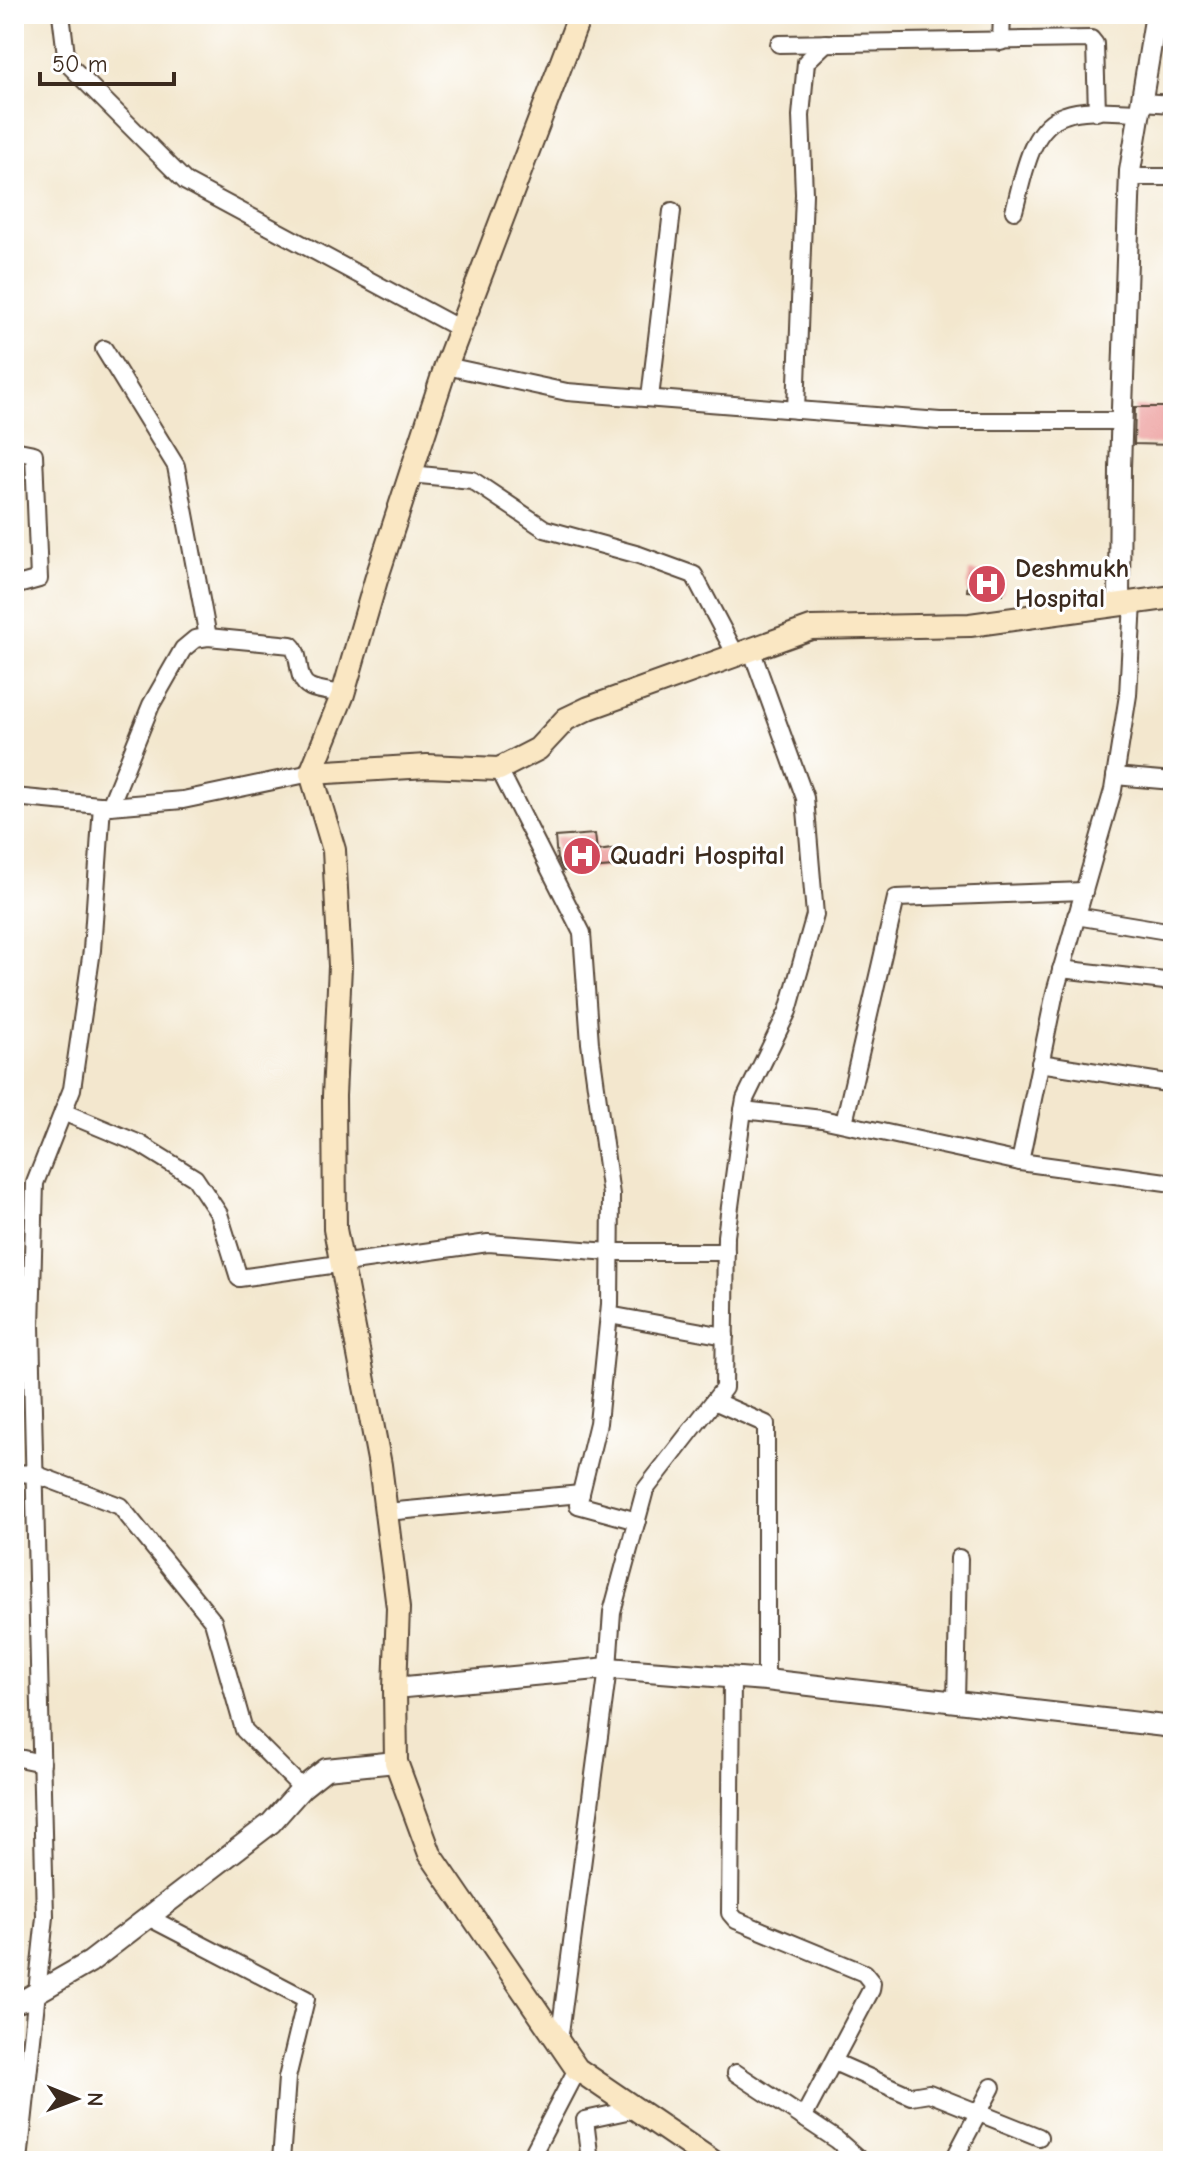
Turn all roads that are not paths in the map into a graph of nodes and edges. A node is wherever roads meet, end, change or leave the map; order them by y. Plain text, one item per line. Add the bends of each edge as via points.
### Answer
1 (61, 14) edge
2 (580, 14) edge
3 (1002, 14) edge
4 (1156, 14) edge
5 (1001, 42) junction
6 (826, 43) junction
7 (779, 44) dead end
8 (1173, 104) edge
9 (1141, 107) junction
10 (1097, 112) junction
11 (1130, 177) junction
12 (1173, 177) edge
13 (672, 211) dead end
14 (1014, 211) dead end
15 (460, 329) junction
16 (104, 349) dead end
17 (446, 366) junction
18 (650, 398) junction
19 (796, 410) junction
20 (1122, 421) junction
21 (14, 450) edge
22 (410, 474) junction
23 (14, 586) edge
24 (1173, 597) edge
25 (1126, 603) junction
26 (208, 637) junction
27 (744, 652) junction
28 (343, 694) junction
29 (499, 769) junction
30 (311, 773) junction
31 (1115, 776) junction
32 (1173, 781) edge
33 (14, 797) edge
34 (106, 805) junction
35 (1084, 891) junction
36 (1076, 916) junction
37 (1173, 932) edge
38 (1061, 969) junction
39 (1173, 982) edge
40 (1040, 1063) junction
41 (1173, 1084) edge
42 (743, 1110) junction
43 (63, 1112) junction
44 (844, 1123) junction
45 (1020, 1162) junction
46 (1173, 1183) edge
47 (610, 1252) junction
48 (726, 1252) junction
49 (341, 1262) junction
50 (609, 1315) junction
51 (725, 1336) junction
52 (714, 1401) junction
53 (14, 1473) edge
54 (35, 1474) junction
55 (581, 1494) junction
56 (386, 1512) junction
57 (637, 1521) junction
58 (959, 1558) dead end
59 (608, 1668) junction
60 (732, 1679) junction
61 (766, 1680) junction
62 (395, 1688) junction
63 (956, 1701) junction
64 (1173, 1727) edge
65 (14, 1757) edge
66 (396, 1762) junction
67 (42, 1763) junction
68 (302, 1788) junction
69 (148, 1917) junction
70 (38, 1992) junction
71 (14, 2003) edge
72 (559, 2041) junction
73 (834, 2062) junction
74 (577, 2069) junction
75 (736, 2073) dead end
76 (992, 2087) dead end
77 (636, 2109) junction
78 (978, 2113) junction
79 (803, 2118) junction
80 (1039, 2137) dead end
81 (19, 2161) edge
82 (281, 2161) edge
83 (529, 2161) edge
84 (590, 2161) edge
85 (712, 2161) edge
86 (861, 2161) edge
87 (953, 2161) edge

1 - 15 street via 67,63 186,182
2 - 15 main road
3 - 5 street
4 - 9 street
5 - 6 street
5 - 10 street via 1091,39
6 - 7 street
6 - 19 street via 806,62 801,116 804,194
8 - 9 street
9 - 10 street
9 - 11 street
10 - 14 street via 1060,117 1040,135
11 - 12 street
11 - 20 street
13 - 18 street
15 - 17 main road
16 - 26 street via 176,466
17 - 18 street via 567,392
17 - 22 main road
18 - 19 street
19 - 20 street via 940,421
20 - 25 street
21 - 23 street via 34,454 39,579
22 - 27 street via 472,480 545,529 694,575
22 - 28 main road
24 - 25 main road
25 - 27 main road via 970,625 811,628
25 - 31 street via 1128,695
26 - 28 street via 291,645 305,683
26 - 34 street via 183,649
27 - 29 main road via 589,708 566,719 538,749
27 - 42 street via 805,798 815,915 788,1011
28 - 30 main road
29 - 30 main road via 427,766
29 - 47 street via 582,933 590,1043 611,1195
30 - 34 street via 183,800
30 - 49 main road via 334,850 340,966 335,1229
31 - 32 street
31 - 35 street
33 - 34 street
34 - 43 street via 92,950 72,1089
35 - 36 street
35 - 44 street via 896,898
36 - 37 street
36 - 38 street
38 - 39 street
38 - 40 street
40 - 41 street
40 - 45 street
42 - 44 street
42 - 48 street
43 - 49 street via 140,1144 195,1178 219,1214 239,1278
43 - 54 street via 35,1183
44 - 45 street
45 - 46 street
47 - 48 street
47 - 49 street via 488,1243
47 - 50 street
48 - 51 street
49 - 56 main road
50 - 51 street
50 - 55 street via 598,1423
51 - 52 street via 724,1388
52 - 57 street via 645,1490
52 - 61 street via 766,1424
53 - 54 street
54 - 67 street
54 - 68 street via 120,1506 213,1621 244,1730
55 - 56 street
55 - 57 street via 578,1505
56 - 62 main road via 398,1608
57 - 59 street via 612,1612
58 - 63 street
59 - 60 street
59 - 62 street
59 - 72 street
60 - 61 street
60 - 73 street via 730,1913 870,1977 871,1990
61 - 63 street
62 - 66 main road
63 - 64 street
65 - 67 street
66 - 68 street via 326,1769
66 - 72 main road via 430,1854
67 - 70 street via 45,1917
68 - 69 street via 271,1823
69 - 70 street via 90,1962
69 - 82 street via 306,1999 287,2078
70 - 71 street
70 - 81 street
72 - 74 main road
73 - 78 street via 911,2096 929,2093
73 - 79 street
74 - 77 main road
74 - 83 street
75 - 79 street
76 - 78 street
77 - 84 street via 585,2120
77 - 85 main road
78 - 80 street
78 - 87 street
79 - 86 street

